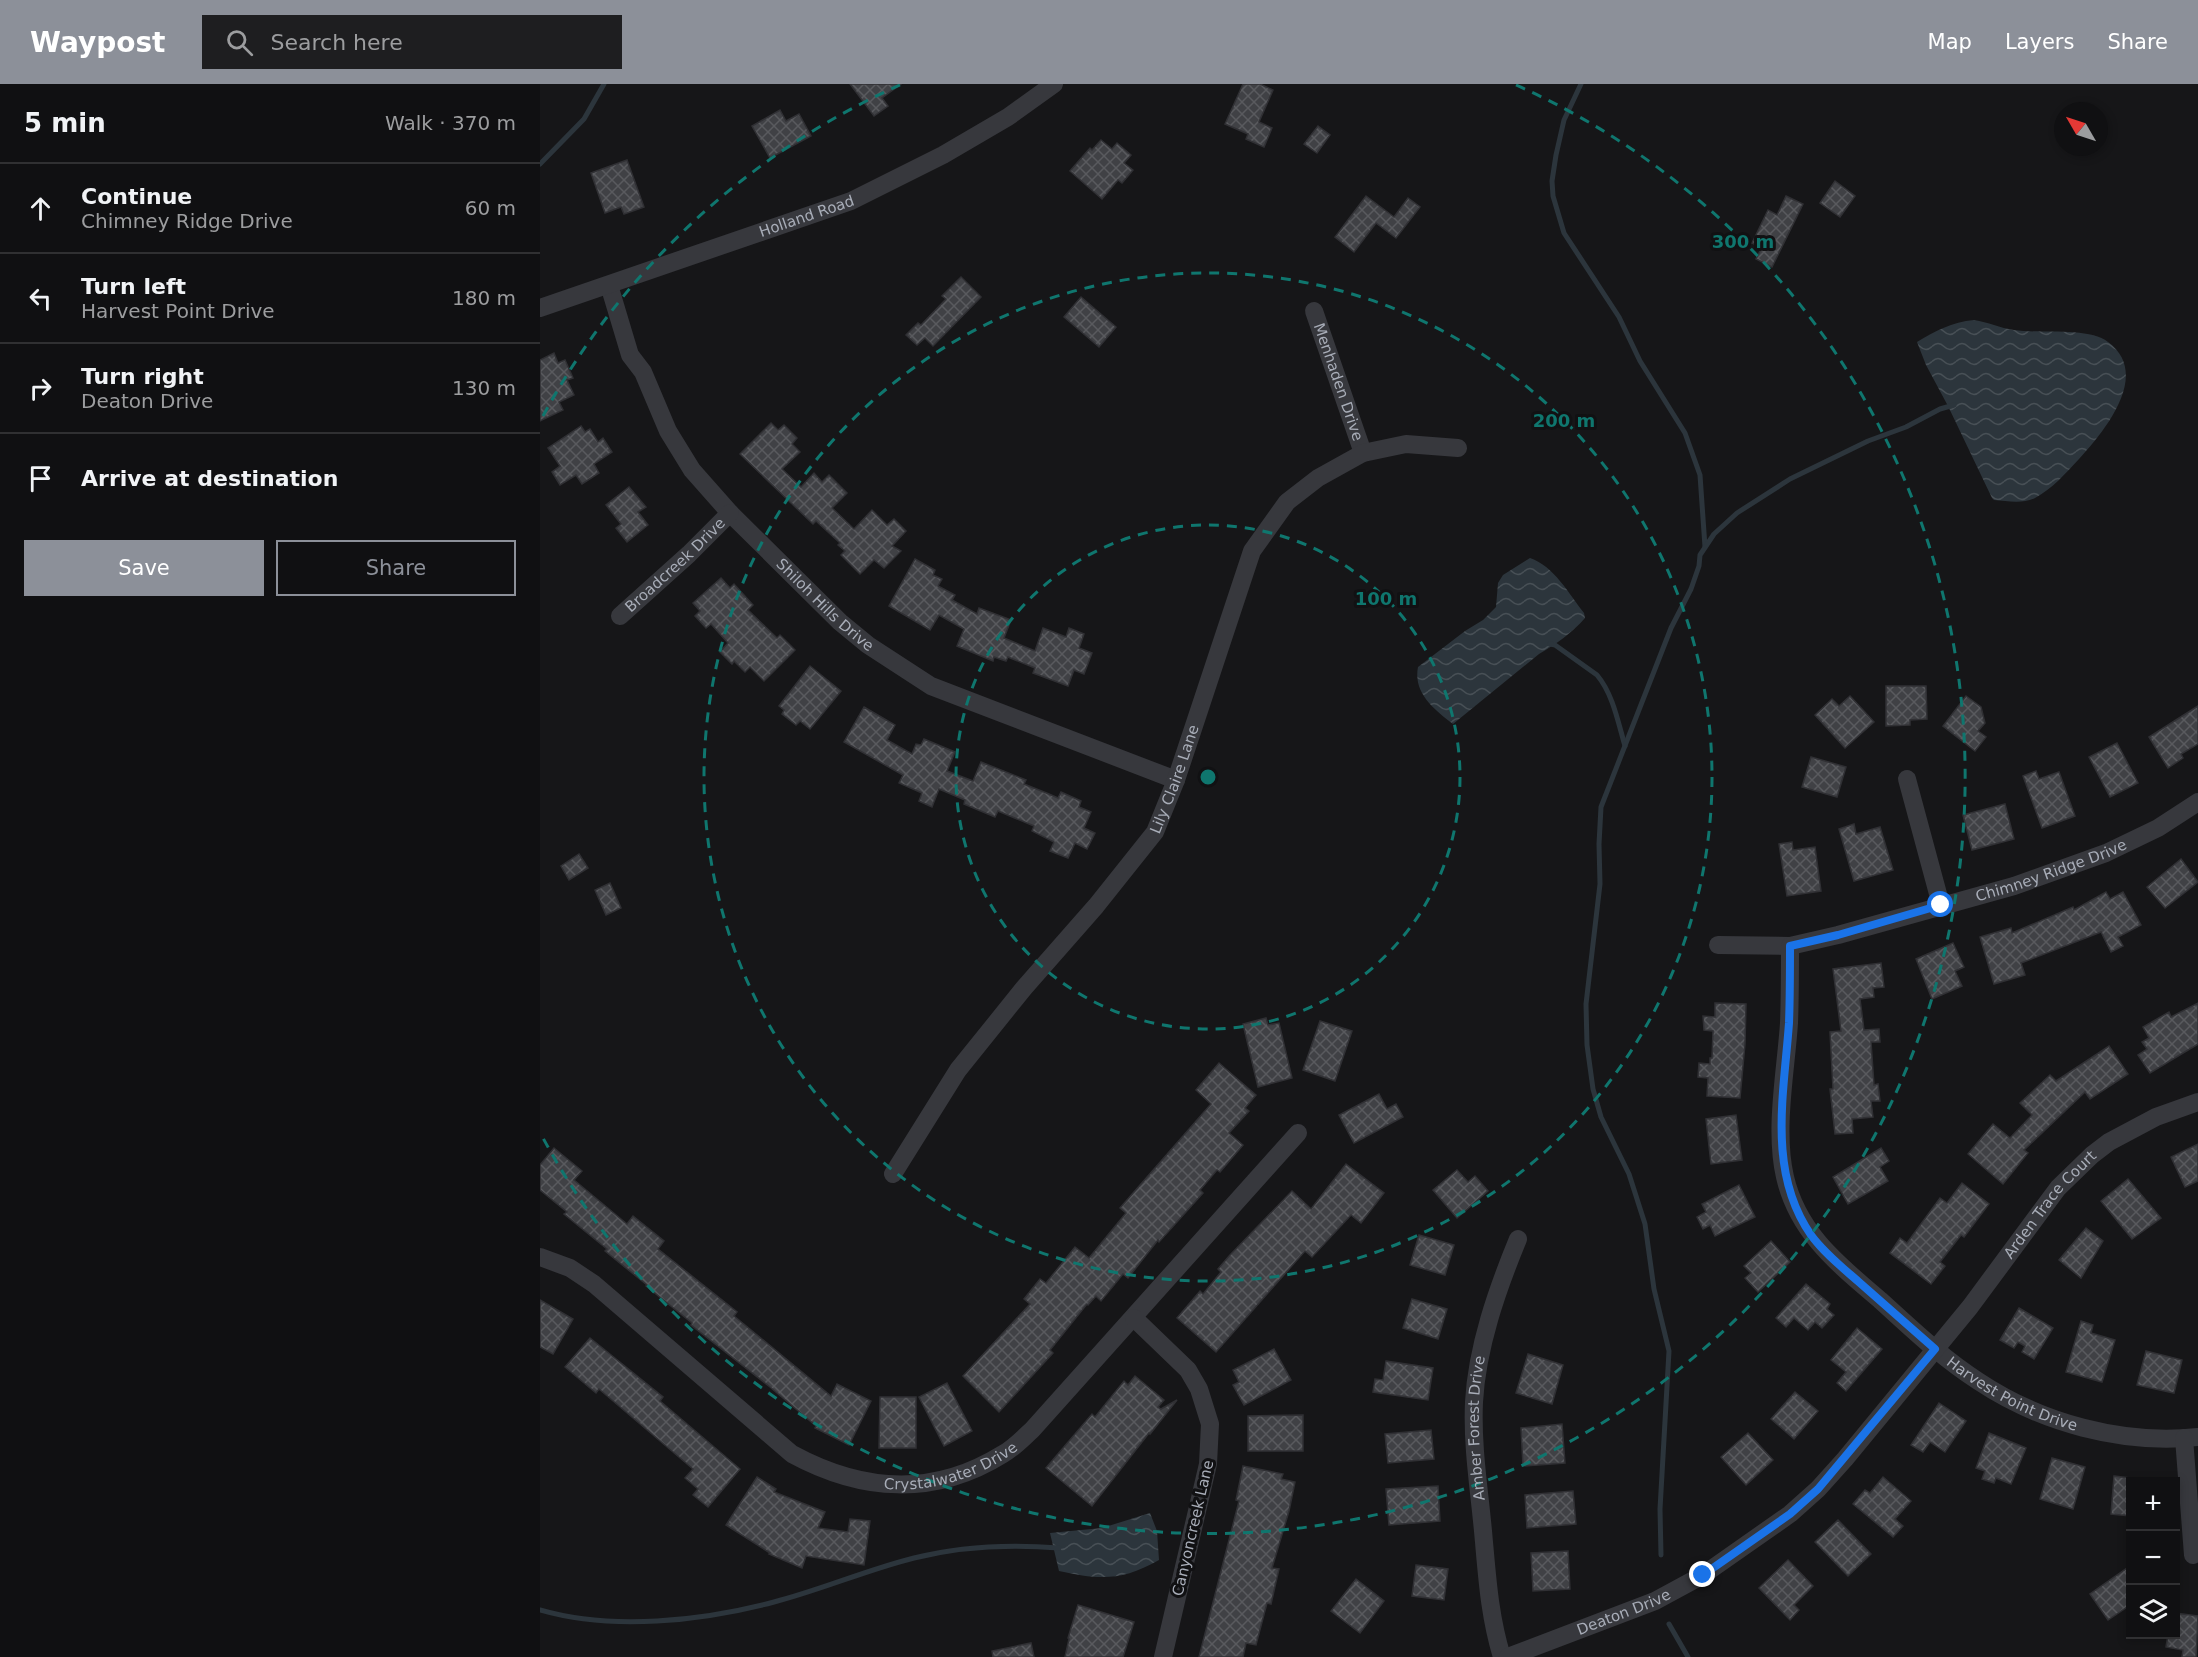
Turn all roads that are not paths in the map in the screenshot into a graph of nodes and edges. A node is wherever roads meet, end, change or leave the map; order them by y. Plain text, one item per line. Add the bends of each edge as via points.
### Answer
1 (1054, 84) edge
2 (609, 285) junction
3 (540, 308) edge
4 (1314, 311) dead end
5 (1458, 448) dead end
6 (1362, 453) junction
7 (730, 513) junction
8 (620, 616) dead end
9 (1907, 779) dead end
10 (1176, 780) junction
11 (2198, 802) edge
12 (1941, 905) junction
13 (1718, 945) dead end
14 (1790, 946) junction
15 (2198, 1102) edge
16 (1298, 1134) dead end
17 (893, 1173) dead end
18 (1518, 1239) dead end
19 (540, 1257) edge
20 (1134, 1318) junction
21 (1935, 1349) junction
22 (2191, 1438) edge
23 (2193, 1555) dead end
24 (1163, 1657) edge
25 (1503, 1657) edge
26 (1508, 1657) edge

1 - 2 street, Holland Road via 944,155 851,201
2 - 3 street, Holland Road
2 - 7 street, Shiloh Hills Drive via 630,356 643,372 668,431 692,470
4 - 6 street, Menhaden Drive
5 - 6 street, Lily Claire Lane via 1406,444
6 - 10 street, Lily Claire Lane via 1318,478 1287,502 1252,551
7 - 8 street, Broadcreek Drive
7 - 10 street, Shiloh Hills Drive via 840,622 932,686
9 - 12 street
10 - 17 street, Lily Claire Lane via 1155,832 958,1070
11 - 12 street, Chimney Ridge Drive via 2158,828 2106,853 2014,886
12 - 14 street, Chimney Ridge Drive
13 - 14 street, Chimney Ridge Drive
14 - 21 street, Harvest Point Drive via 1782,1144 1785,1176 1793,1202 1811,1236 1838,1264
15 - 21 street, Arden Trace Court via 2156,1117 2109,1142 2085,1162 2042,1207
16 - 20 street, Crystalwater Drive
18 - 25 street, Amber Forest Drive via 1500,1283 1474,1402 1489,1599
19 - 20 street, Crystalwater Drive via 570,1268 594,1284 792,1454 834,1474 874,1484 918,1484 944,1479 1006,1453 1032,1430
20 - 24 street, Canyoncreek Lane via 1188,1370 1199,1389 1210,1424 1208,1464
21 - 22 street, Harvest Point Drive via 1977,1381 2037,1413 2112,1434
21 - 26 street, Deaton Drive via 1818,1489 1774,1526 1703,1575 1655,1601
22 - 23 street

